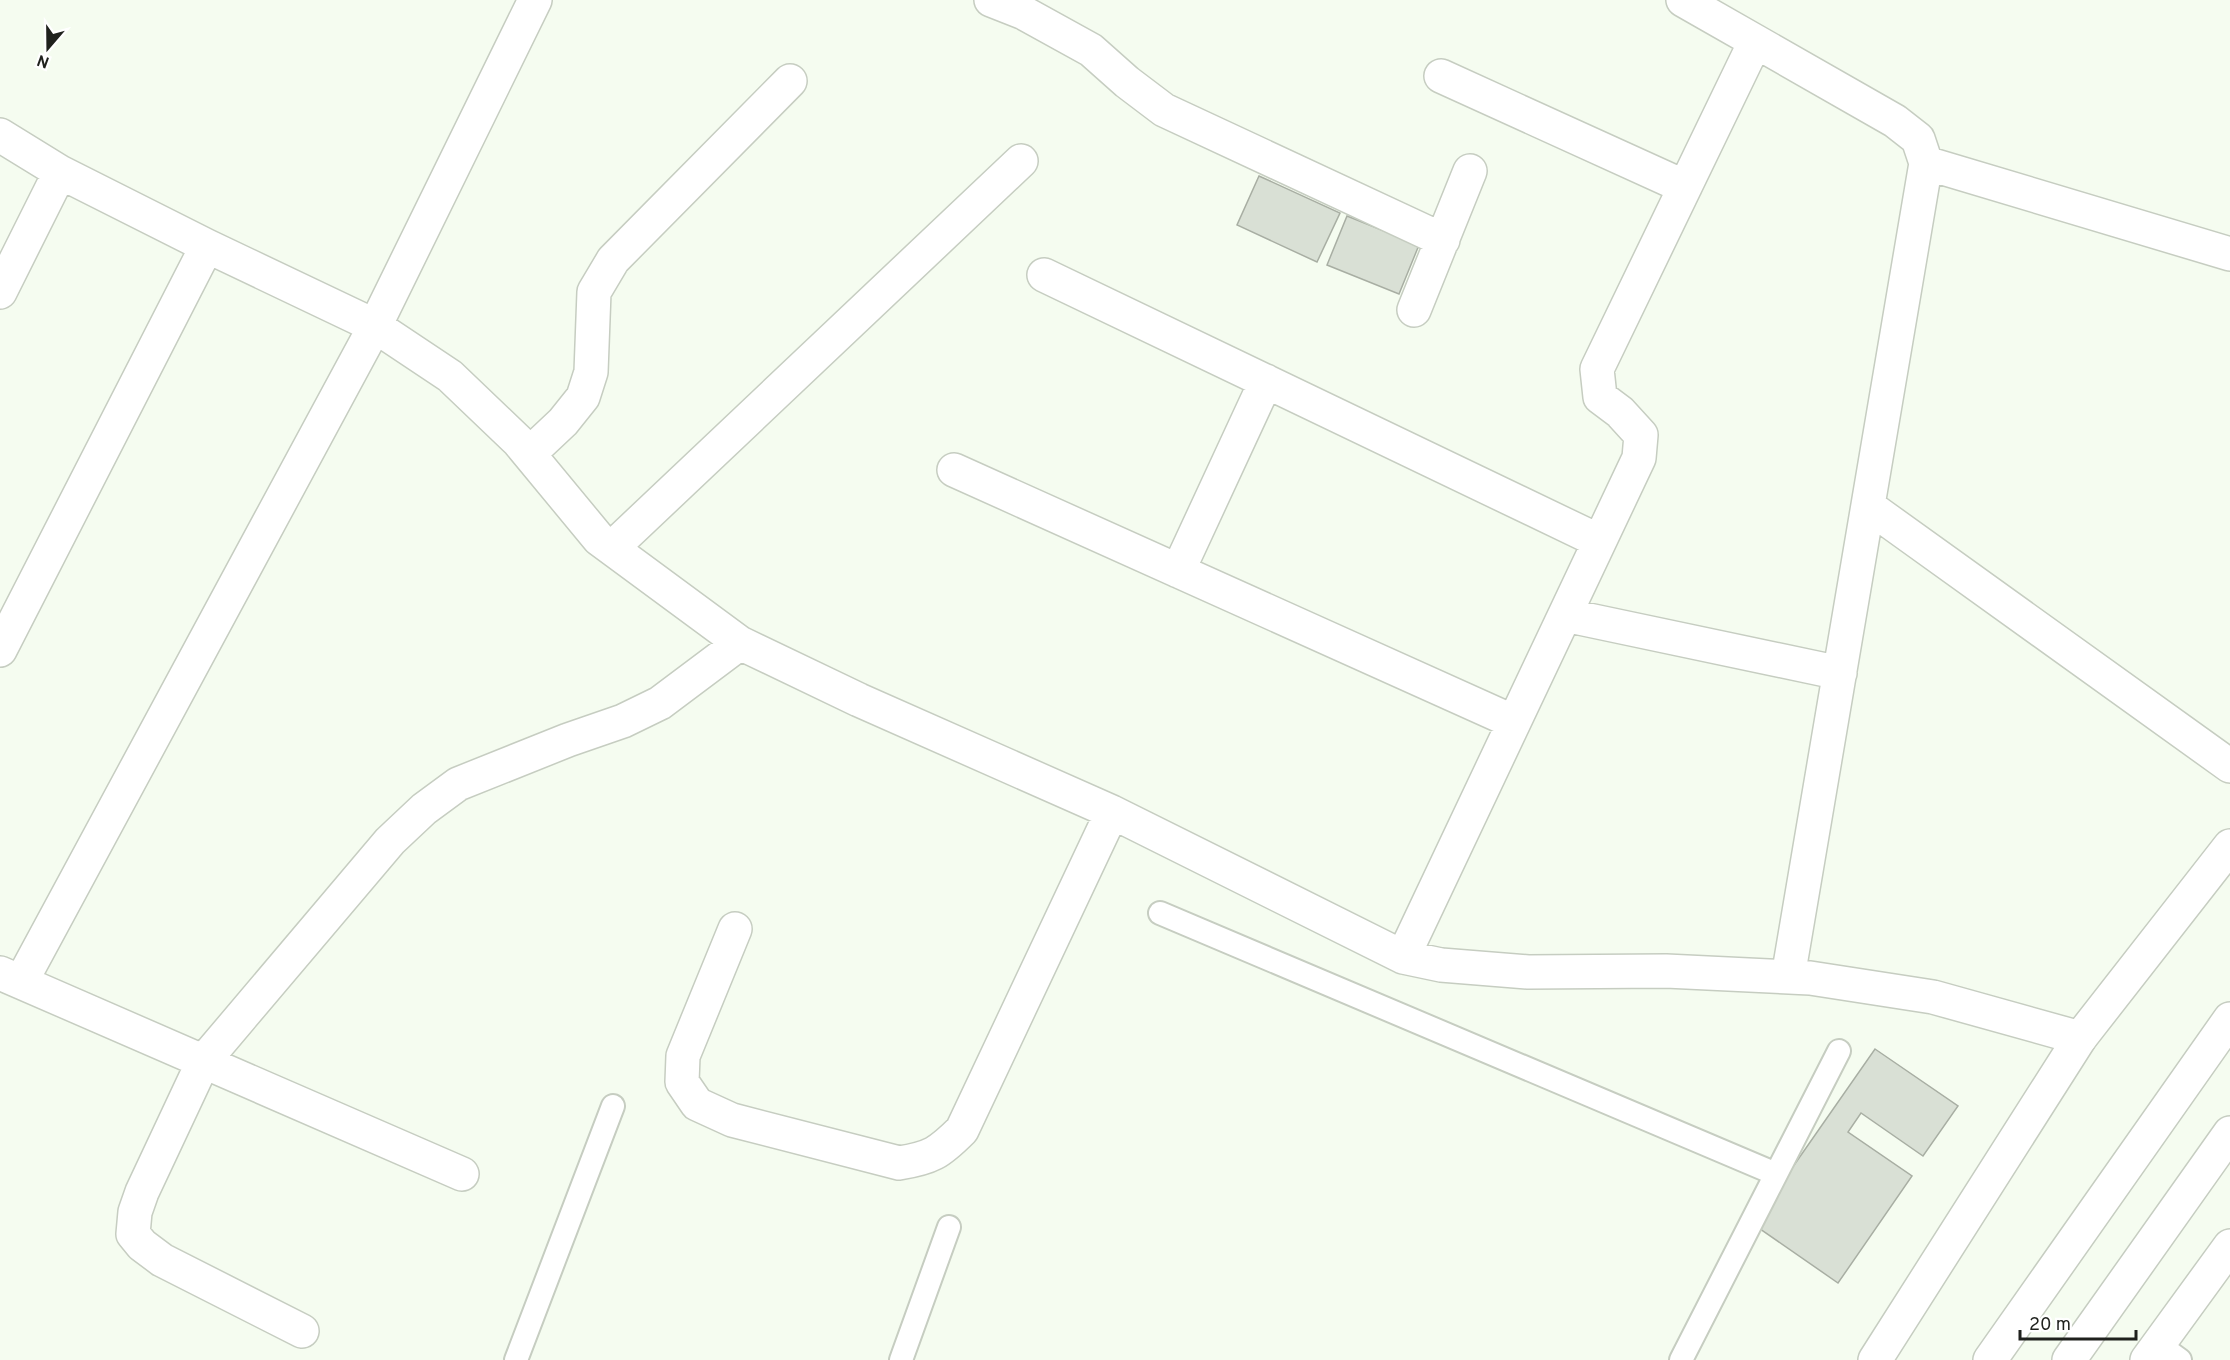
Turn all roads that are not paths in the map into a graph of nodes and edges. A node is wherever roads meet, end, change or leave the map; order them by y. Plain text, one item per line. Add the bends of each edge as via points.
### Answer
1 (535, 0) edge
2 (991, 0) edge
3 (1683, 0) edge
4 (1043, 10) edge
5 (1755, 42) junction
6 (1442, 76) dead end
7 (790, 81) dead end
8 (0, 135) edge
9 (1021, 161) dead end
10 (1926, 164) junction
11 (1470, 171) dead end
12 (60, 172) junction
13 (1685, 187) junction
14 (1443, 240) junction
15 (207, 246) junction
16 (2230, 254) edge
17 (1044, 275) dead end
18 (0, 292) edge
19 (1414, 310) dead end
20 (375, 326) junction
21 (1266, 381) junction
22 (529, 454) junction
23 (954, 470) dead end
24 (1868, 506) junction
25 (1599, 542) junction
26 (612, 548) junction
27 (1179, 571) junction
28 (1565, 615) junction
29 (740, 643) junction
30 (0, 650) edge
31 (1840, 674) junction
32 (1514, 722) junction
33 (2230, 766) edge
34 (1112, 812) junction
35 (2230, 846) edge
36 (1160, 913) dead end
37 (735, 929) dead end
38 (1403, 957) junction
39 (11, 977) edge
40 (1788, 977) junction
41 (2230, 1019) edge
42 (2080, 1038) junction
43 (1839, 1051) dead end
44 (203, 1062) junction
45 (613, 1106) dead end
46 (2230, 1133) edge
47 (462, 1174) dead end
48 (1776, 1174) junction
49 (949, 1227) dead end
50 (2230, 1246) edge
51 (302, 1331) dead end
52 (2162, 1355) edge
53 (516, 1360) edge
54 (901, 1360) edge
55 (1681, 1360) edge
56 (1875, 1360) edge
57 (1990, 1360) edge
58 (2069, 1360) edge

1 - 20 main road
2 - 4 main road
3 - 5 main road
4 - 14 main road via 1164,110
5 - 10 main road via 1895,121 1918,139
5 - 13 main road
6 - 13 main road
7 - 22 main road via 613,260 594,292 591,372 583,397
8 - 12 main road
9 - 26 main road
10 - 16 main road
10 - 24 main road
11 - 14 main road
12 - 15 main road
12 - 18 main road
13 - 25 main road via 1597,369 1600,397 1641,435 1639,458
14 - 19 main road
15 - 20 main road
15 - 30 main road
17 - 21 main road
20 - 22 main road via 450,376
20 - 39 main road
21 - 25 main road
21 - 27 main road
22 - 26 main road via 599,539
23 - 27 main road
24 - 31 main road
24 - 33 main road
25 - 28 main road
26 - 29 main road
27 - 32 main road
28 - 31 main road
28 - 32 main road
29 - 34 main road
29 - 44 main road via 660,703 623,722 458,783 424,809 390,841
31 - 40 main road
32 - 38 main road
34 - 37 main road via 962,1130 945,1148 925,1159 899,1163 732,1120 697,1104 682,1082 683,1056
34 - 38 main road
35 - 42 main road
36 - 48 lane
38 - 40 main road via 1441,965 1528,972 1666,971
39 - 44 main road
40 - 42 main road via 1933,997
41 - 57 main road
42 - 56 main road
43 - 48 lane
44 - 47 main road
44 - 51 main road via 142,1192 133,1234 162,1260
45 - 53 lane
46 - 58 main road
48 - 55 lane
49 - 54 lane
50 - 52 main road

